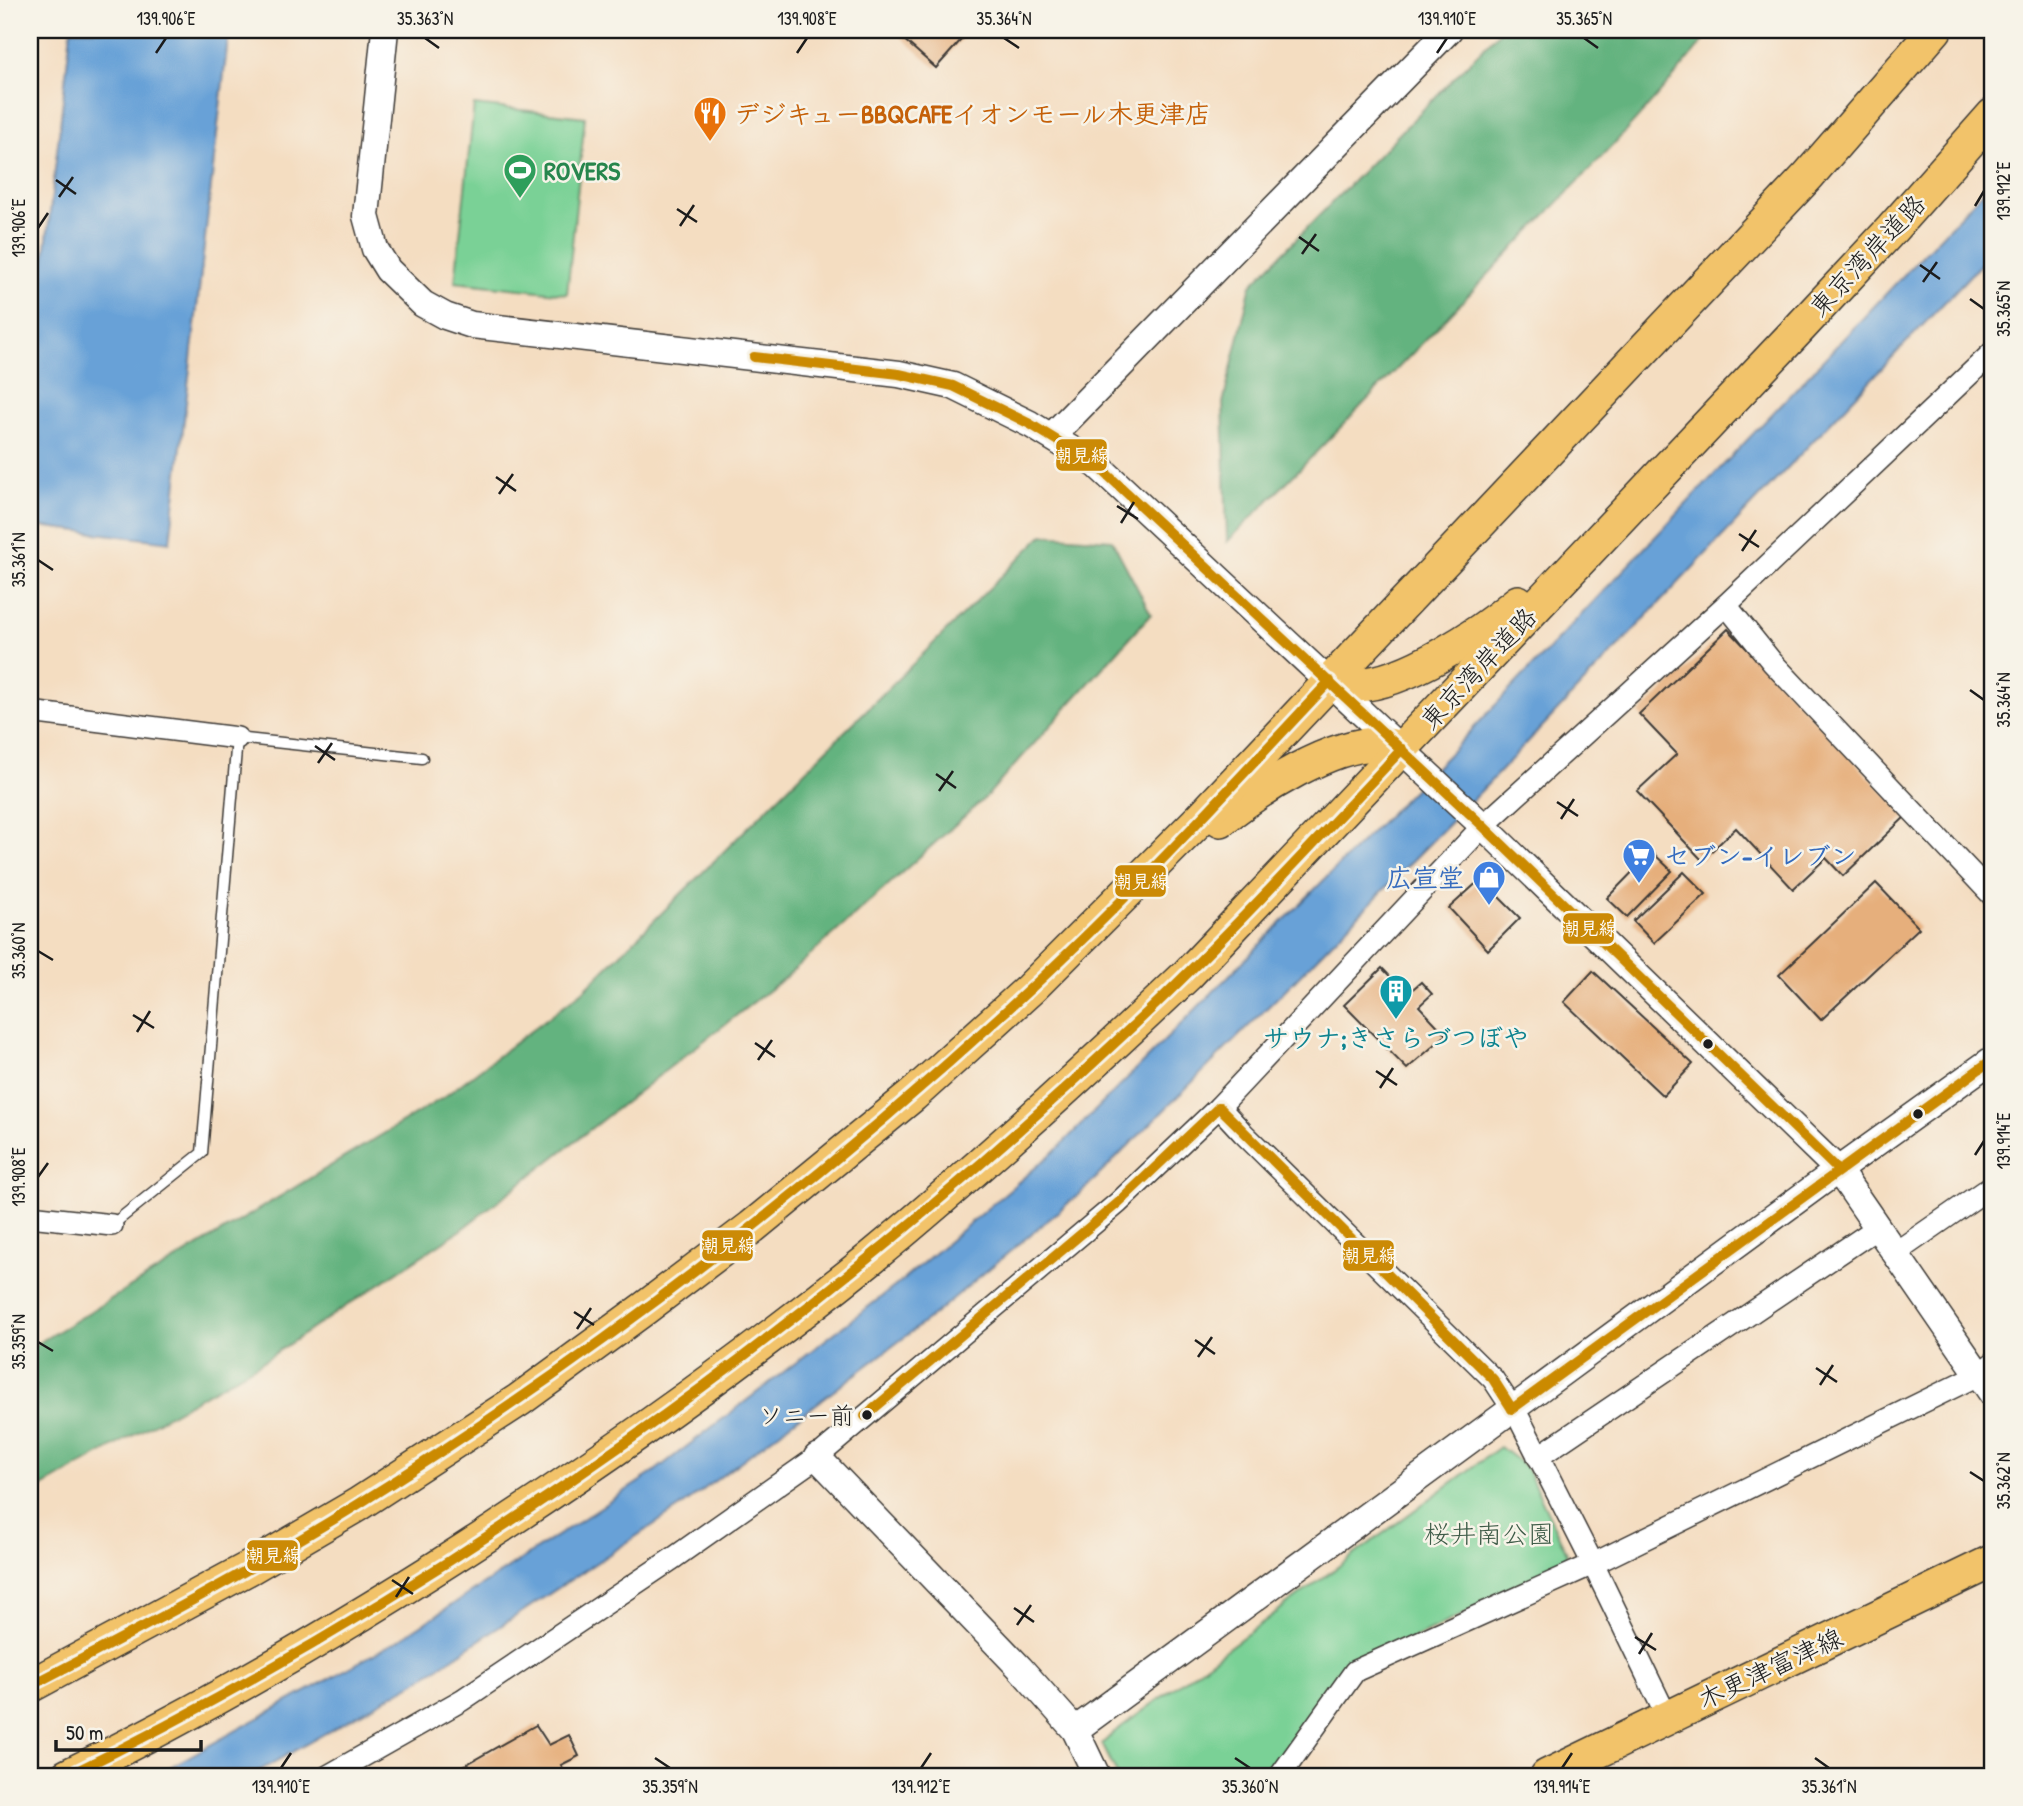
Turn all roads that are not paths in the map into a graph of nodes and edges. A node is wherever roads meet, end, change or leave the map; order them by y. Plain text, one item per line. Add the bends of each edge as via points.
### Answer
1 (386, 30) edge
2 (1450, 30) edge
3 (1935, 30) edge
4 (1993, 115) edge
5 (1992, 355) edge
6 (1052, 436) junction
7 (1651, 485) junction
8 (1726, 605) junction
9 (1330, 681) junction
10 (30, 712) edge
11 (237, 738) junction
12 (1402, 749) junction
13 (422, 758) dead end
14 (1483, 826) junction
15 (1993, 896) edge
16 (1084, 937) junction
17 (1993, 1059) edge
18 (1219, 1108) junction
19 (1838, 1170) junction
20 (1993, 1185) edge
21 (30, 1216) edge
22 (112, 1225) joint
23 (1877, 1228) junction
24 (1895, 1253) junction
25 (1988, 1378) edge
26 (1513, 1409) junction
27 (817, 1457) junction
28 (1538, 1457) junction
29 (1993, 1561) edge
30 (1593, 1564) junction
31 (30, 1686) edge
32 (1667, 1717) junction
33 (1075, 1730) junction
34 (67, 1776) edge
35 (328, 1776) edge
36 (1097, 1776) edge
37 (1280, 1776) edge
38 (1547, 1776) edge

1 - 6 street via 366,216 375,249 388,270 423,304 472,324 899,374 953,386
2 - 6 street
3 - 9 main road via 1808,176
4 - 7 main road, 東京湾岸道路
5 - 8 street
6 - 9 street via 1097,465
7 - 9 main road via 1505,613 1460,645 1378,681 1356,685
7 - 12 main road, 東京湾岸道路
8 - 14 street
8 - 15 street via 1766,655
9 - 12 street
9 - 16 main road
10 - 11 street
11 - 13 lane
11 - 22 lane via 202,1153
12 - 14 street
12 - 16 main road via 1383,744 1350,749 1263,788
12 - 34 main road, 東京湾岸道路 via 1188,974 1098,1059 909,1226 735,1363 572,1480 417,1581 284,1660
14 - 18 street
14 - 19 street
16 - 31 main road via 912,1094 752,1227 519,1399 357,1505
17 - 19 street
18 - 26 street via 1493,1379
18 - 27 street via 1118,1203
19 - 23 street
19 - 26 street
20 - 24 street
21 - 22 street
23 - 24 street
23 - 28 street
24 - 25 street
25 - 30 street
26 - 28 street
26 - 33 street
27 - 33 street
27 - 35 street via 462,1700
28 - 30 street
29 - 32 main road, 木更津富津線
30 - 32 street
30 - 37 street via 1355,1671
32 - 38 main road, 木更津富津線
33 - 36 street

